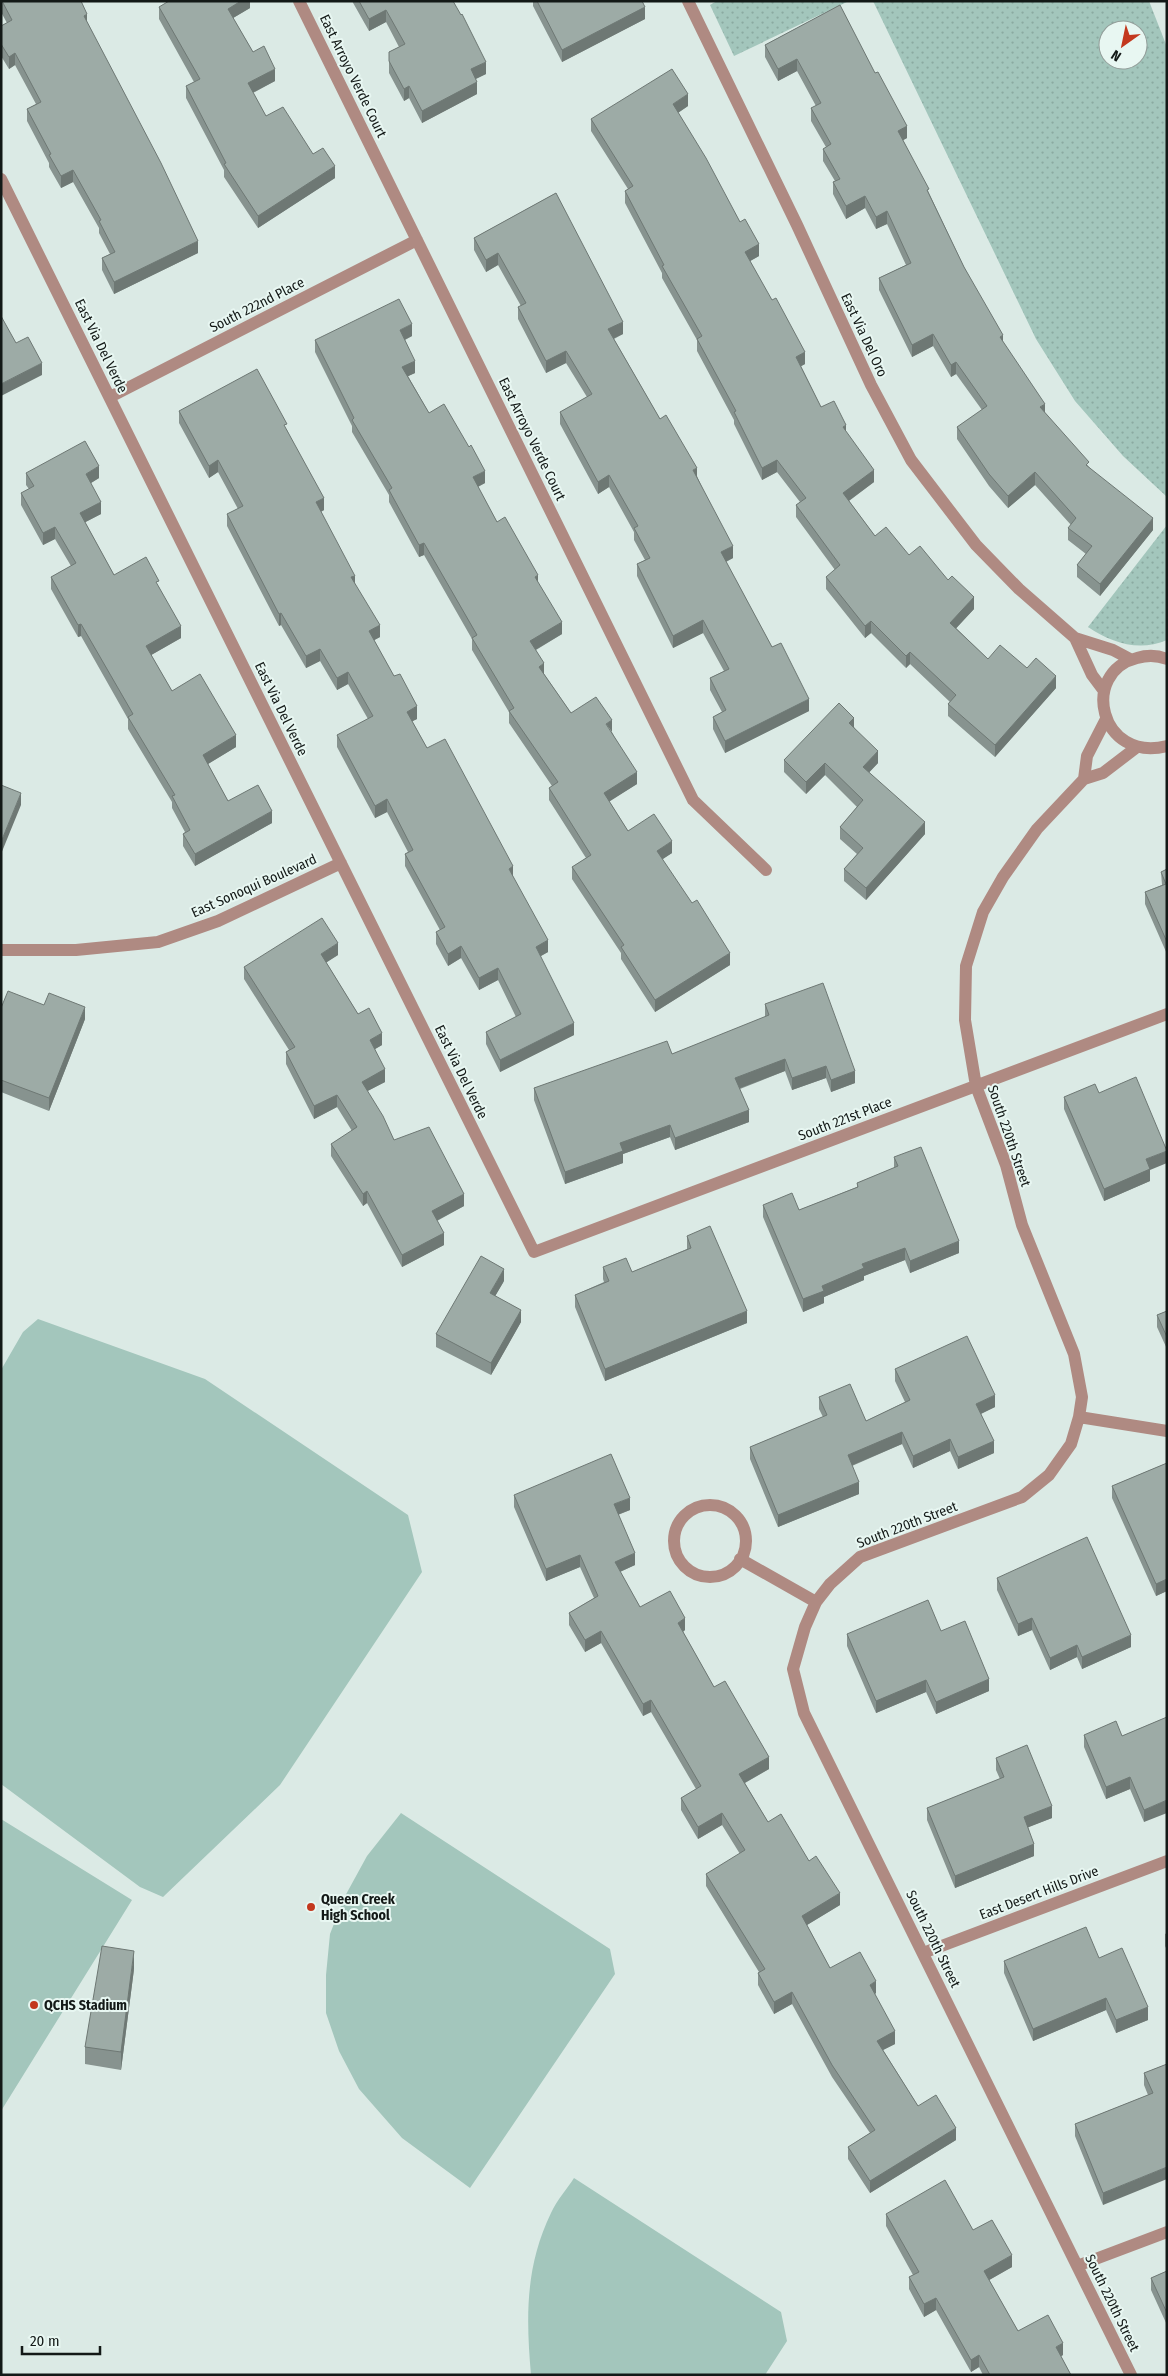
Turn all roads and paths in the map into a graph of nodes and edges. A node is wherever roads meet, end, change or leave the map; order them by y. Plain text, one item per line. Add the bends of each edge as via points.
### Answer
1 (300, 1) edge
2 (688, 1) edge
3 (1, 179) edge
4 (417, 240) junction
5 (110, 397) junction
6 (1075, 638) junction
7 (1165, 657) edge
8 (1130, 660) junction
9 (1104, 691) junction
10 (1106, 719) junction
11 (1167, 746) edge
12 (1137, 747) junction
13 (1084, 778) junction
14 (341, 863) junction
15 (766, 870) dead end
16 (1, 950) edge
17 (1167, 1014) edge
18 (976, 1086) junction
19 (534, 1252) joint
20 (1079, 1417) junction
21 (1167, 1431) edge
22 (740, 1560) junction
23 (816, 1602) junction
24 (1167, 1861) edge
25 (923, 1953) junction
26 (1167, 2232) edge
27 (1077, 2266) junction
28 (1131, 2375) edge

1 - 4 street, East Arroyo Verde Court
2 - 6 street, East Via Del Oro via 871,385 911,460 976,545 1019,589
3 - 5 street, East Via Del Verde
4 - 5 street, South 222nd Place
4 - 15 street, East Arroyo Verde Court via 693,800
5 - 14 street, East Via Del Verde
6 - 8 street, East Via Del Oro via 1113,650
6 - 9 street, East Via Del Oro via 1092,675
7 - 8 street via 1146,656
8 - 9 street via 1114,672
9 - 10 street
10 - 12 street via 1124,741
10 - 13 street via 1087,756
11 - 12 street
12 - 13 street, South 220th Street via 1103,773
13 - 18 street, South 220th Street via 1037,829 1002,877 983,912 966,966 966,1020
14 - 16 street, East Sonoqui Boulevard via 218,921 158,942 76,950
14 - 19 street, East Via Del Verde
17 - 18 street, South 221st Place
18 - 19 street, South 221st Place
18 - 20 street, South 220th Street via 1006,1165 1022,1225 1074,1354 1082,1397
20 - 21 street
20 - 23 street, South 220th Street via 1071,1444 1049,1475 1022,1497 860,1557 830,1584
22 - 22 street via 746,1539 743,1528 729,1511 708,1506 697,1508 681,1520 675,1531 674,1545 678,1558 687,1569 706,1577 720,1576 730,1572
22 - 23 street
23 - 25 street, South 220th Street via 793,1669 804,1713
24 - 25 street, East Desert Hills Drive
25 - 27 street, South 220th Street
26 - 27 street
27 - 28 street, South 220th Street

